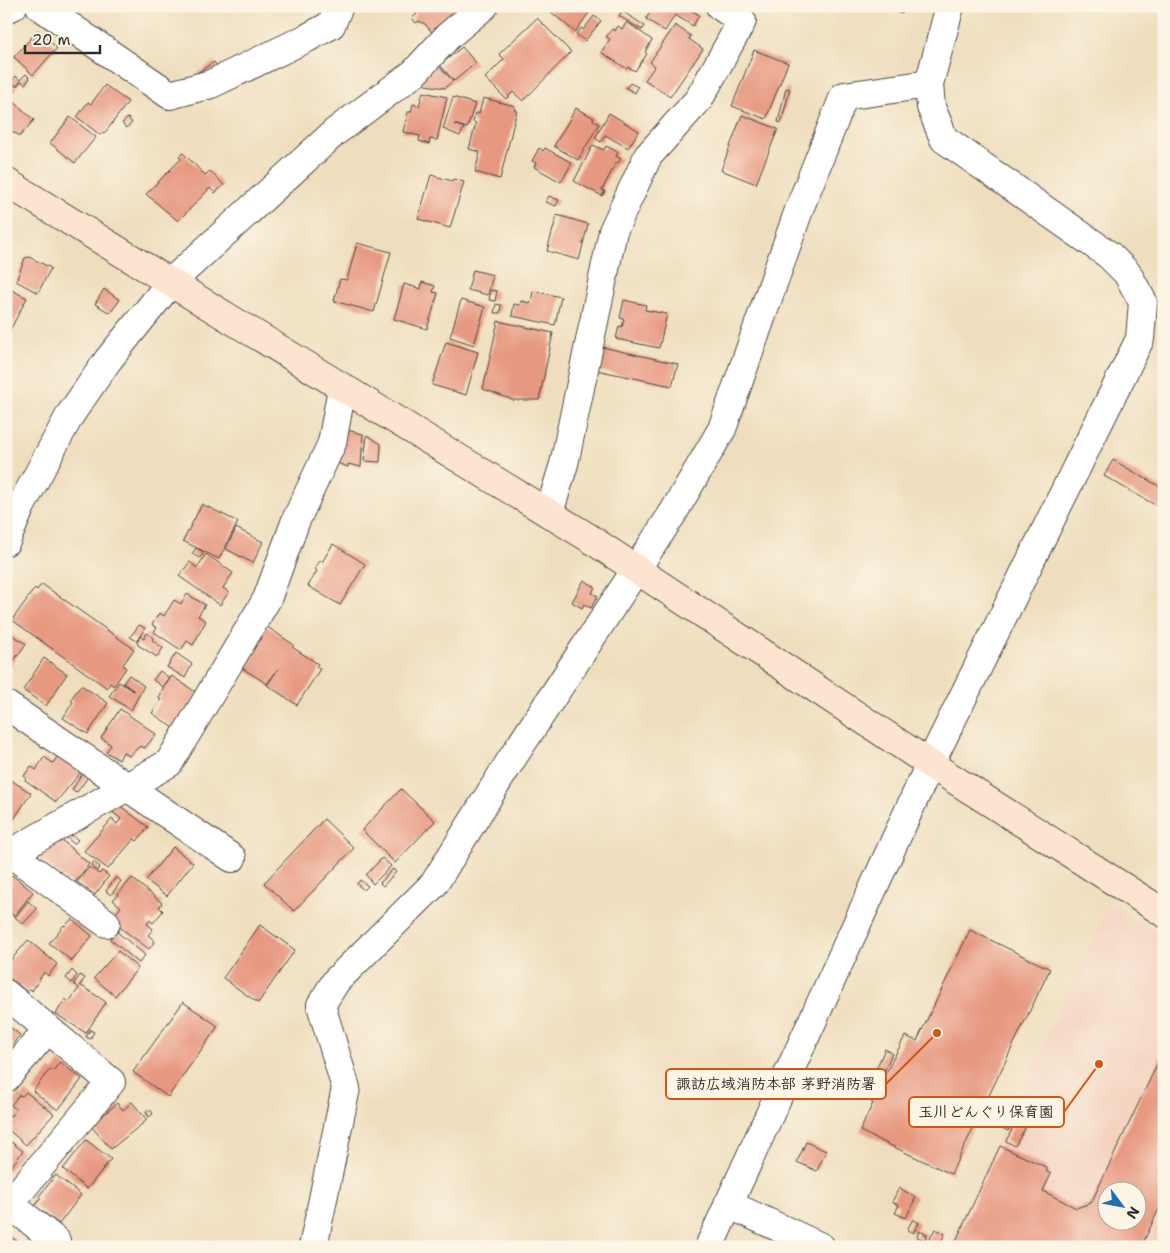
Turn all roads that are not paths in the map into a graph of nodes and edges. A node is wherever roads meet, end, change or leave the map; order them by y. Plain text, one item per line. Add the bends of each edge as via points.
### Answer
1 (13, 6) edge
2 (40, 6) edge
3 (339, 6) edge
4 (484, 6) edge
5 (720, 6) edge
6 (950, 6) edge
7 (6, 9) edge
8 (929, 84) junction
9 (6, 182) edge
10 (171, 282) junction
11 (1164, 298) edge
12 (1140, 339) junction
13 (342, 388) junction
14 (14, 503) edge
15 (549, 513) junction
16 (6, 541) edge
17 (636, 569) junction
18 (6, 705) edge
19 (930, 764) junction
20 (127, 787) junction
21 (8, 855) edge
22 (232, 858) dead end
23 (1164, 913) edge
24 (106, 923) dead end
25 (6, 994) edge
26 (48, 1029) junction
27 (6, 1078) edge
28 (7, 1204) edge
29 (728, 1204) junction
30 (52, 1247) edge
31 (313, 1247) edge
32 (709, 1247) edge
33 (821, 1247) edge

1 - 7 street
2 - 3 street via 170,95 211,84 307,38 331,25
4 - 10 street via 448,36 414,73 335,132
5 - 15 street via 742,21 698,99 648,156 613,231 564,464
6 - 8 street
8 - 12 street via 931,107 944,138 1109,255 1127,273 1143,302
8 - 17 street via 844,96 800,207 722,429
9 - 10 street
10 - 13 street
10 - 14 street via 108,360
11 - 12 street
12 - 19 street
13 - 15 street
13 - 20 street via 332,443 296,520 267,598 168,763
14 - 16 street
15 - 17 street
17 - 19 street
17 - 31 street via 434,884 336,981 321,1005 346,1088
18 - 20 street
19 - 23 street
19 - 29 street
20 - 21 street
20 - 22 street
21 - 24 street
25 - 26 street
26 - 27 street
26 - 28 street via 111,1082
28 - 30 street via 56,1241
29 - 32 street
29 - 33 street

